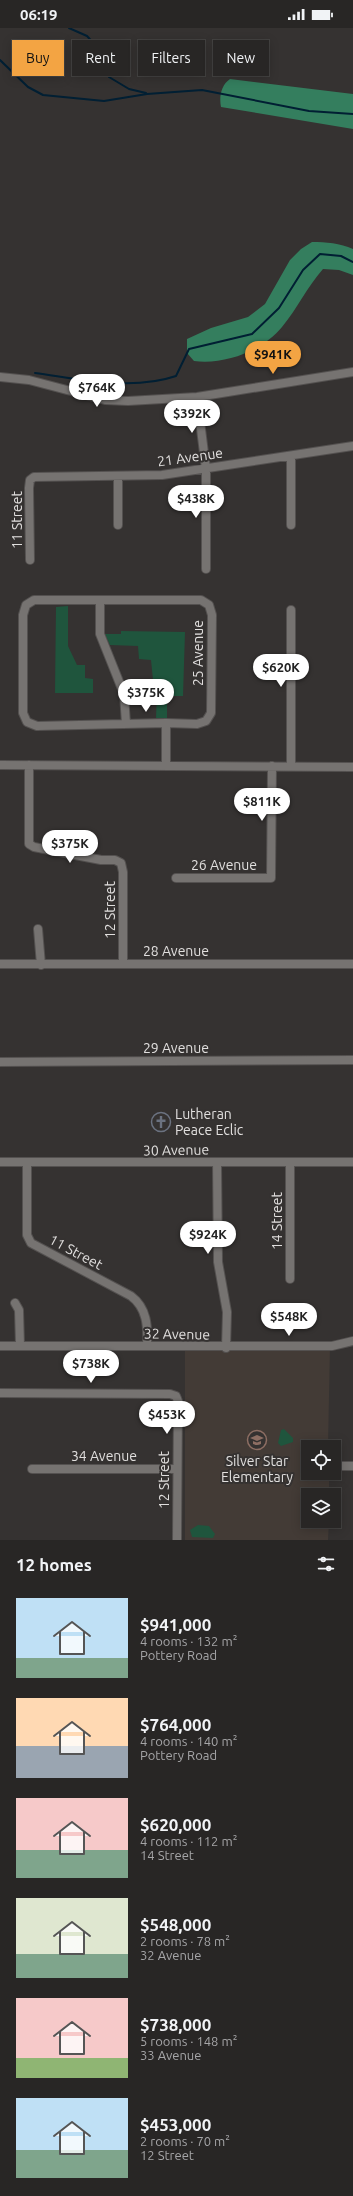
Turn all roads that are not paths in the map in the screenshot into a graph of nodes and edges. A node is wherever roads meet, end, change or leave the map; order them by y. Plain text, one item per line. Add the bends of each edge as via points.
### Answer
1 (353, 372) edge
2 (0, 377) edge
3 (197, 397) junction
4 (353, 446) edge
5 (291, 456) junction
6 (206, 469) junction
7 (118, 477) junction
8 (30, 480) joint
9 (291, 524) dead end
10 (118, 525) dead end
11 (30, 560) dead end
12 (206, 569) dead end
13 (100, 600) junction
14 (291, 610) dead end
15 (166, 723) junction
16 (126, 724) junction
17 (0, 764) edge
18 (29, 765) junction
19 (166, 765) junction
20 (272, 766) junction
21 (291, 766) junction
22 (353, 767) edge
23 (176, 878) dead end
24 (38, 929) dead end
25 (0, 964) edge
26 (123, 964) junction
27 (353, 964) edge
28 (41, 965) junction
29 (353, 1060) edge
30 (0, 1062) edge
31 (0, 1162) edge
32 (217, 1162) junction
33 (290, 1162) junction
34 (353, 1162) edge
35 (27, 1163) junction
36 (290, 1280) dead end
37 (15, 1303) dead end
38 (353, 1341) edge
39 (0, 1346) edge
40 (20, 1346) junction
41 (147, 1346) junction
42 (226, 1348) junction
43 (0, 1393) edge
44 (341, 1466) edge
45 (353, 1466) edge
46 (32, 1469) dead end
47 (177, 1469) junction
48 (177, 1540) edge

1 - 3 street
2 - 3 street via 29,380 105,400
3 - 6 street
4 - 5 street, 21 Avenue
5 - 6 street, 21 Avenue
5 - 9 street
6 - 7 street, 21 Avenue
6 - 12 street
7 - 8 street, 21 Avenue via 34,477
7 - 10 street
8 - 11 street, 11 Street
13 - 15 street, 25 Avenue via 201,600 209,605 212,615 211,713 206,720 197,724
13 - 16 street via 100,634 124,694
13 - 16 street, 25 Avenue via 34,600 26,605 23,615 23,713 27,722 37,726
14 - 21 street
15 - 16 street, 25 Avenue
15 - 19 street
17 - 18 street
18 - 19 street
18 - 26 street, 12 Street via 29,844 121,863
19 - 20 street
20 - 21 street
20 - 23 street, 26 Avenue via 271,878
21 - 22 street
24 - 28 street
25 - 28 street, 28 Avenue
26 - 27 street, 28 Avenue
26 - 28 street, 28 Avenue
29 - 30 street, 29 Avenue
31 - 35 street, 30 Avenue
32 - 33 street, 30 Avenue
32 - 35 street, 30 Avenue
32 - 42 street via 218,1262 227,1312
33 - 34 street, 30 Avenue
33 - 36 street, 14 Street
35 - 41 street, 11 Street via 27,1236 31,1243 140,1303 145,1315
37 - 40 street via 19,1310
38 - 42 street, 32 Avenue via 332,1346
39 - 40 street, 32 Avenue
40 - 41 street, 32 Avenue
41 - 42 street, 32 Avenue
43 - 47 street, 12 Street via 176,1396
44 - 45 street
46 - 47 street, 34 Avenue
47 - 48 street, 12 Street

